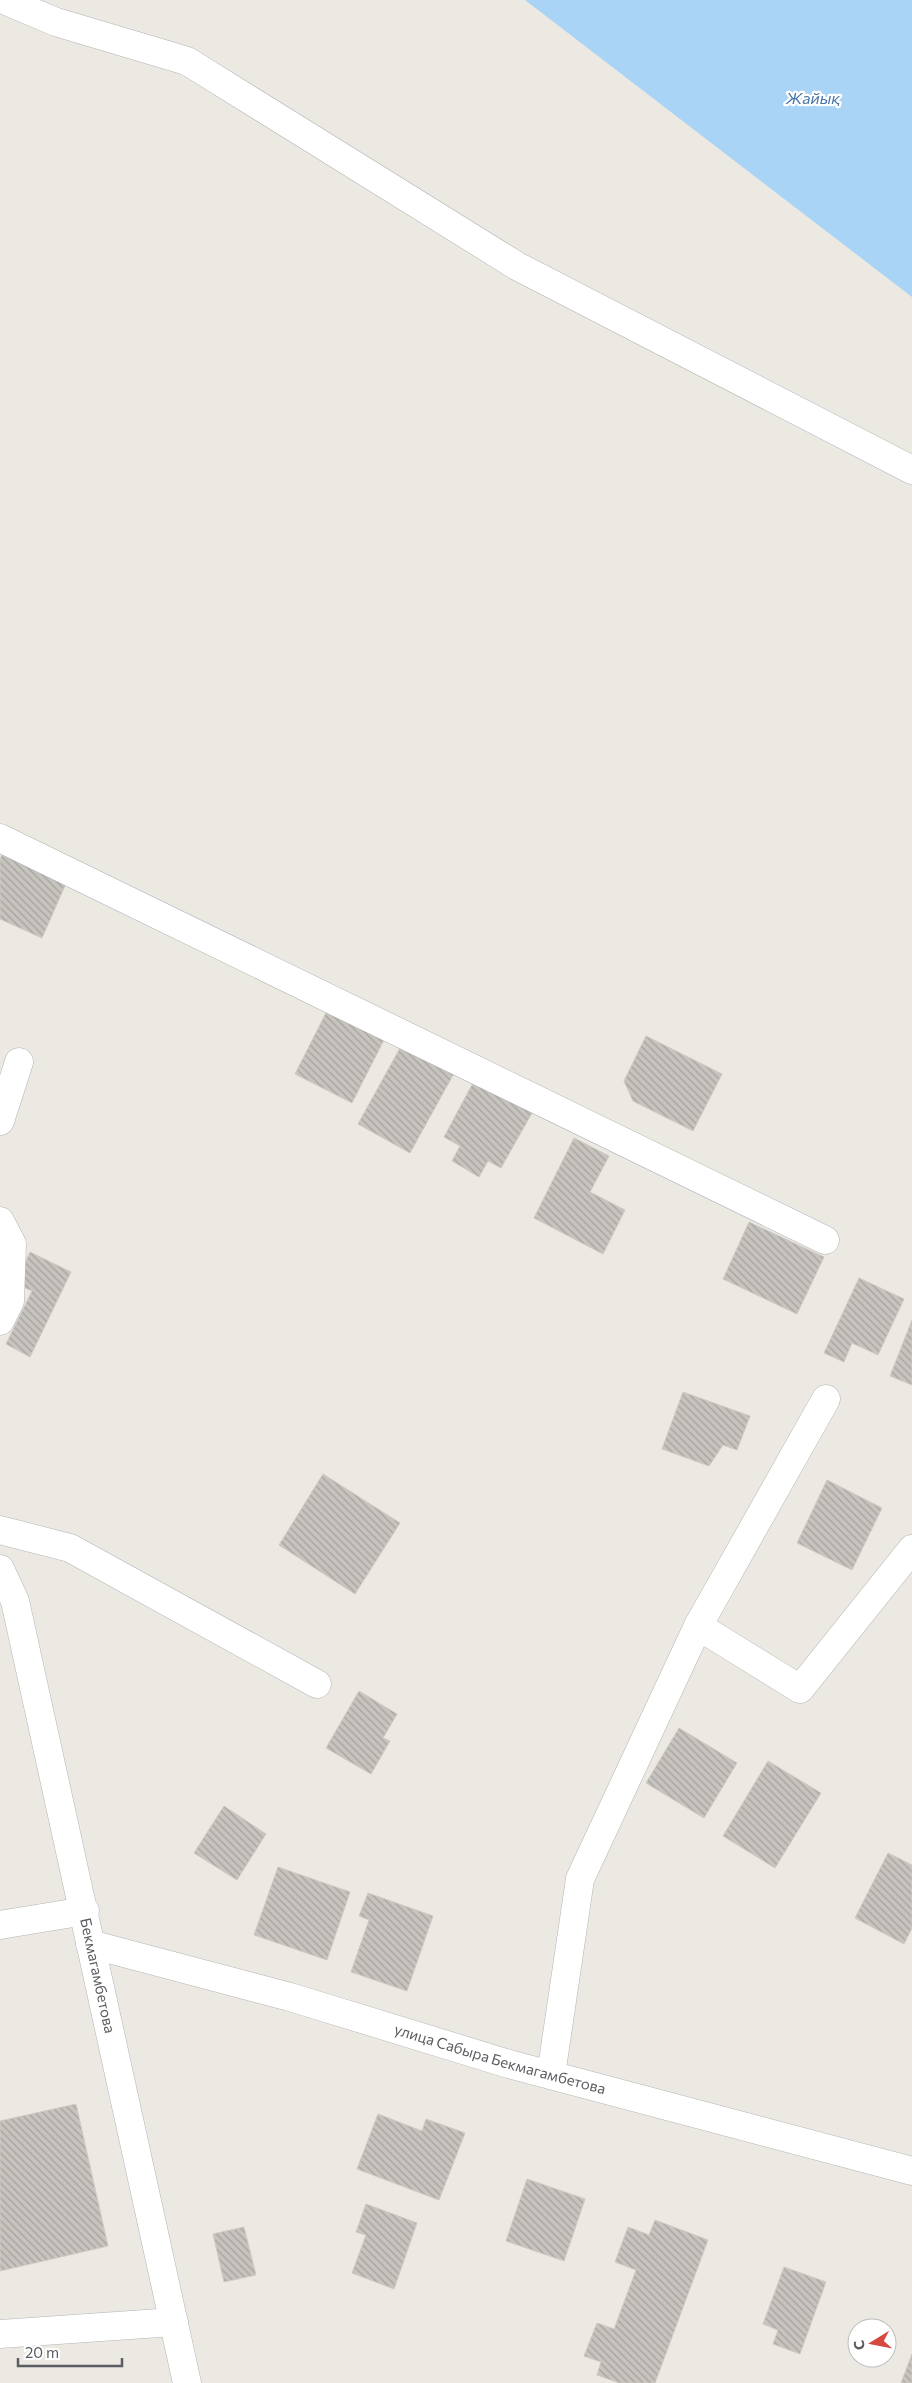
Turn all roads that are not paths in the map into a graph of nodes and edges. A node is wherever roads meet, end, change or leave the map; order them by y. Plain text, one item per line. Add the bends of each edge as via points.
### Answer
1 (4, 0) edge
2 (912, 470) edge
3 (0, 838) edge
4 (19, 1062) dead end
5 (0, 1121) edge
6 (0, 1222) edge
7 (825, 1240) dead end
8 (0, 1321) edge
9 (826, 1399) dead end
10 (0, 1530) edge
11 (912, 1549) edge
12 (0, 1570) edge
13 (698, 1626) junction
14 (317, 1684) dead end
15 (84, 1911) junction
16 (0, 1925) edge
17 (90, 1944) junction
18 (551, 2075) junction
19 (912, 2170) edge
20 (174, 2322) junction
21 (0, 2334) edge
22 (187, 2383) edge

1 - 2 street via 56,22 187,61 517,266
3 - 7 street
4 - 5 street
6 - 8 street via 12,1244 10,1301
9 - 13 street
10 - 14 street via 70,1548
11 - 13 street via 800,1690
12 - 15 street, Бекмагамбетова via 15,1601
13 - 18 street via 580,1879
15 - 16 street
15 - 17 street, Бекмагамбетова
17 - 18 street, улица Сабыра Бекмагамбетова via 290,1997
17 - 20 street, Бекмагамбетова
18 - 19 street, улица Сабыра Бекмагамбетова
20 - 21 street
20 - 22 street, Бекмагамбетова

